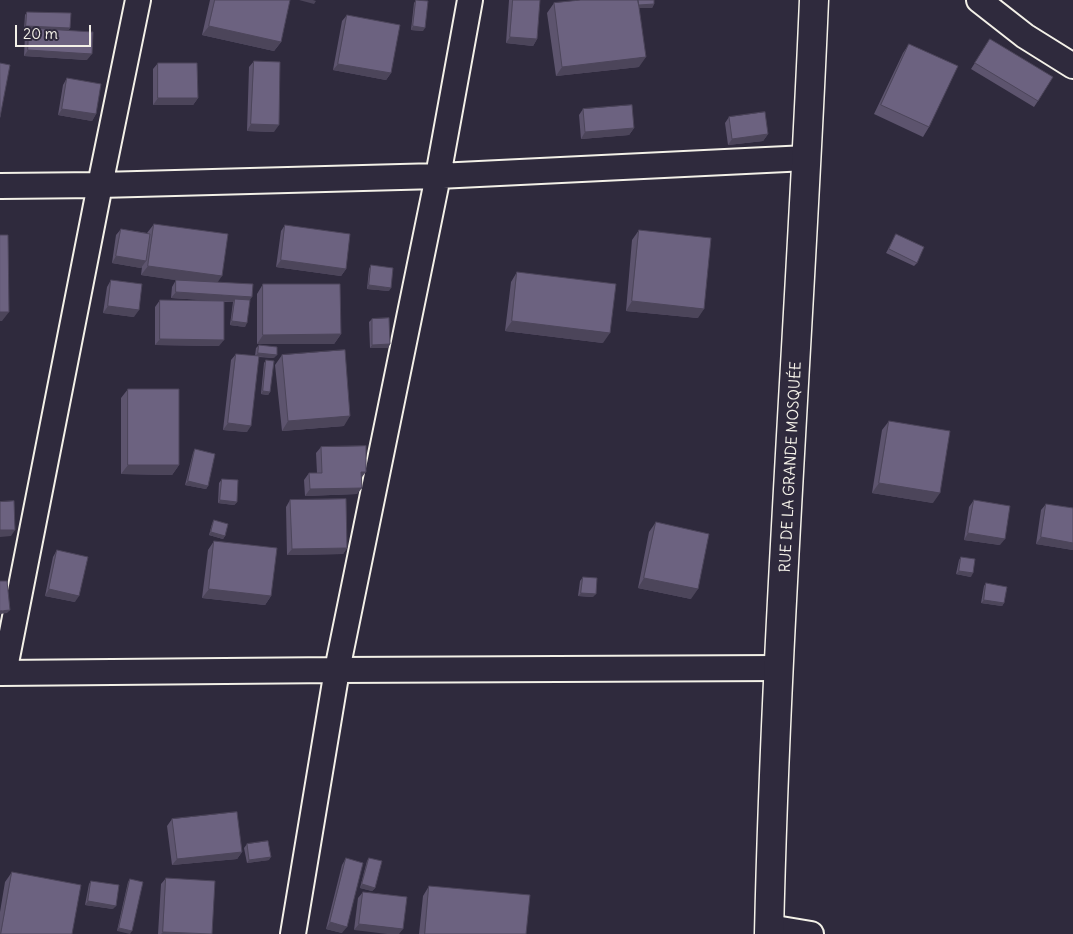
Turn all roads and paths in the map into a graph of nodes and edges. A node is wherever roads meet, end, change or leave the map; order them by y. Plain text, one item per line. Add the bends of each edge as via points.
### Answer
1 (138, 0) edge
2 (470, 0) edge
3 (814, 0) edge
4 (979, 0) edge
5 (1073, 66) edge
6 (807, 158) junction
7 (438, 176) junction
8 (100, 185) junction
9 (0, 186) edge
10 (779, 668) junction
11 (337, 670) junction
12 (2, 673) edge
13 (769, 930) edge
14 (293, 934) edge
15 (811, 934) edge

1 - 8 street
2 - 7 street
3 - 6 street, RUE DE LA GRANDE MOSQUÉE
4 - 5 street via 1025,36
6 - 7 street
6 - 10 street, RUE DE LA GRANDE MOSQUÉE
7 - 8 street
7 - 11 street
8 - 9 street
8 - 12 street
10 - 11 street
10 - 13 street, RUE DE LA GRANDE MOSQUÉE
11 - 12 street
11 - 14 street
13 - 15 street

